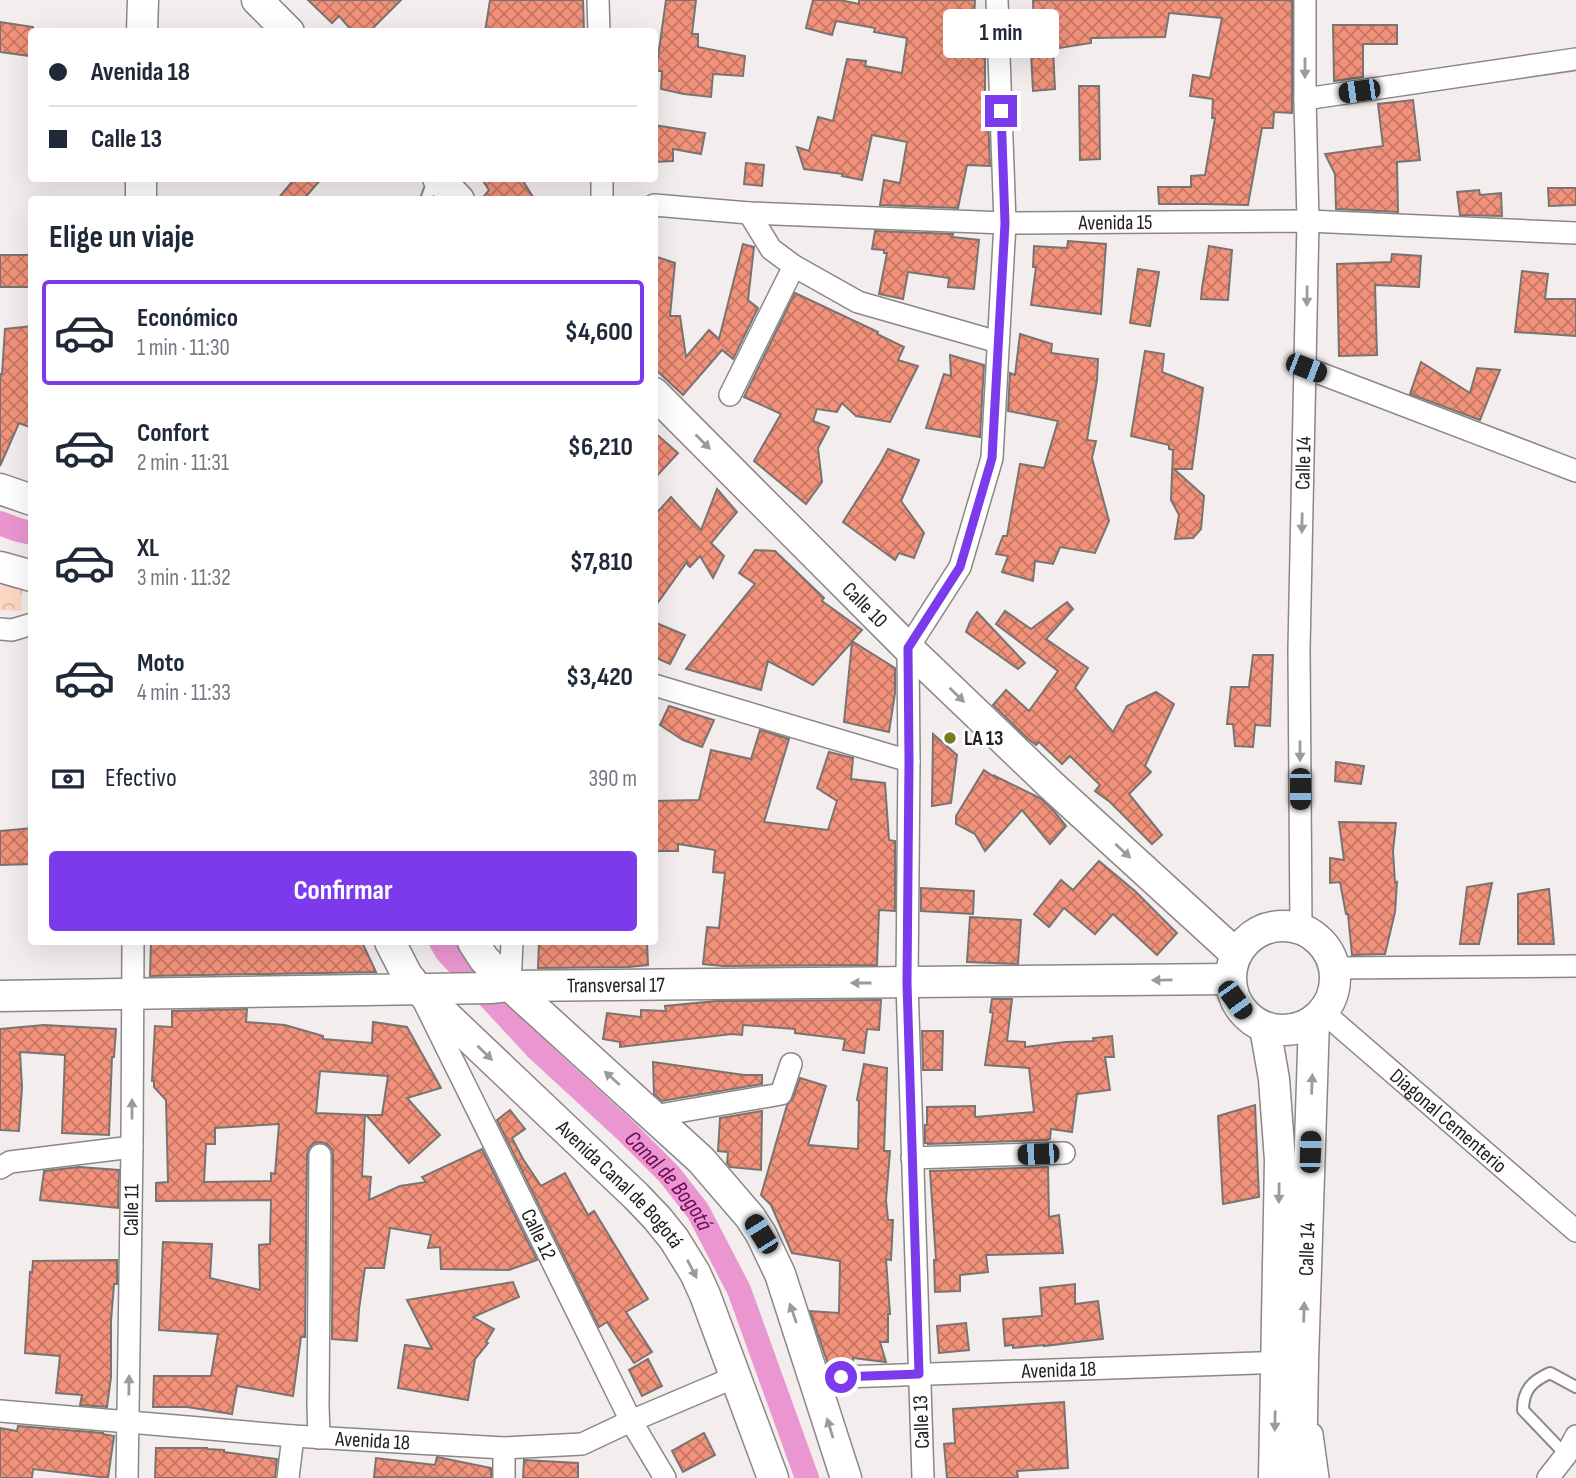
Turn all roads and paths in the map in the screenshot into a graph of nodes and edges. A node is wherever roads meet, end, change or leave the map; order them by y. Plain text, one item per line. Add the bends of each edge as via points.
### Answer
1 (142, 0) edge
2 (257, 0) edge
3 (598, 0) edge
4 (997, 0) edge
5 (1306, 0) edge
6 (142, 28) edge
7 (285, 28) edge
8 (599, 28) edge
9 (1576, 58) edge
10 (1305, 99) junction
11 (440, 182) edge
12 (455, 196) edge
13 (658, 205) edge
14 (750, 213) junction
15 (1308, 221) junction
16 (1005, 223) junction
17 (1576, 233) edge
18 (794, 266) junction
19 (998, 342) junction
20 (1306, 368) junction
21 (730, 395) dead end
22 (658, 397) edge
23 (1576, 471) edge
24 (0, 489) edge
25 (28, 499) edge
26 (0, 567) edge
27 (28, 575) edge
28 (28, 625) edge
29 (0, 629) edge
30 (908, 648) junction
31 (658, 686) edge
32 (909, 761) junction
33 (1301, 929) junction
34 (133, 945) edge
35 (392, 945) edge
36 (474, 945) edge
37 (511, 945) edge
38 (1576, 966) edge
39 (1233, 967) junction
40 (1334, 968) junction
41 (907, 983) junction
42 (500, 987) junction
43 (423, 988) junction
44 (132, 994) junction
45 (0, 996) edge
46 (1318, 1016) junction
47 (1265, 1028) junction
48 (791, 1064) dead end
49 (654, 1116) junction
50 (132, 1147) junction
51 (1064, 1153) dead end
52 (320, 1155) dead end
53 (912, 1158) junction
54 (0, 1168) edge
55 (1576, 1231) edge
56 (1289, 1362) junction
57 (919, 1374) junction
58 (735, 1377) junction
59 (814, 1378) junction
60 (1576, 1387) edge
61 (0, 1411) edge
62 (631, 1421) junction
63 (128, 1422) junction
64 (293, 1436) junction
65 (319, 1438) junction
66 (1571, 1446) edge
67 (504, 1448) junction
68 (127, 1478) edge
69 (288, 1478) edge
70 (504, 1478) edge
71 (665, 1478) edge
72 (773, 1478) edge
73 (846, 1478) edge
74 (923, 1478) edge
75 (1274, 1478) edge
76 (1301, 1478) edge
77 (1318, 1478) edge
78 (1548, 1478) edge

1 - 6 main road
2 - 7 main road
3 - 8 street
4 - 16 street
5 -> 10 street, Calle 14
9 - 10 street
10 - 15 street, Calle 14
11 - 12 main road
13 - 14 street, Avenida 15
14 - 16 street, Avenida 15
14 - 18 street via 771,249
15 - 16 street, Avenida 15
15 - 17 street, Avenida 15
15 -> 20 street, Calle 14
16 - 19 street
18 - 19 street via 858,302
18 - 21 street
19 - 30 street via 992,458 968,543 960,567
20 - 23 street
20 -> 33 street, Calle 14 via 1299,649
22 -> 30 main road, Calle 10
24 - 25 main road
26 - 27 main road
28 - 29 street
30 - 32 street, Calle 13
30 -> 39 main road, Calle 10
31 - 32 street
32 - 41 street, Calle 13
33 - 39 main road via 1263,929 1247,940
33 - 40 main road via 1322,944
34 - 44 street, Calle 11
35 - 43 main road, Avenida Canal de Bogotá via 407,975
36 - 42 main road
37 - 42 street
38 - 40 street
39 -> 41 main road, Transversal 17
39 - 47 main road via 1235,1000 1247,1017
40 - 46 main road via 1331,999
41 -> 42 main road, Transversal 17
41 - 53 street, Calle 13
42 - 43 main road, Transversal 17
49 -> 42 main road
43 - 44 main road, Transversal 17
43 -> 58 main road, Avenida Canal de Bogotá via 657,1218 695,1273
43 - 62 street, Calle 12
44 - 45 main road, Transversal 17
50 -> 44 street, Calle 11
46 - 47 main road via 1298,1028
46 - 55 street, Diagonal Cementerio
56 -> 46 main road, Calle 14
47 -> 56 main road, Calle 14 via 1280,1160
48 - 49 street via 781,1094
59 -> 49 main road via 780,1274 761,1234 722,1183
50 - 54 street via 10,1162
63 -> 50 street, Calle 11
51 - 53 street
52 - 65 street
53 - 57 street, Calle 13
56 - 57 street, Avenida 18
56 -> 75 main road, Calle 14
56 - 76 main road, Calle 14
56 - 77 street
57 - 59 street, Avenida 18
57 - 74 street, Calle 13
58 - 62 street, Avenida 18
58 - 72 main road, Avenida Canal de Bogotá
73 -> 59 main road
60 - 66 lane via 1550,1373 1535,1380 1523,1399 1523,1410
61 - 63 street, Avenida 18
62 - 67 street, Avenida 18 via 582,1444
62 - 71 street, Calle 12
63 - 64 street, Avenida 18
63 - 68 street, Calle 11
64 - 65 street, Avenida 18
64 - 69 street
65 - 67 street, Avenida 18
66 - 78 street
67 - 70 street

